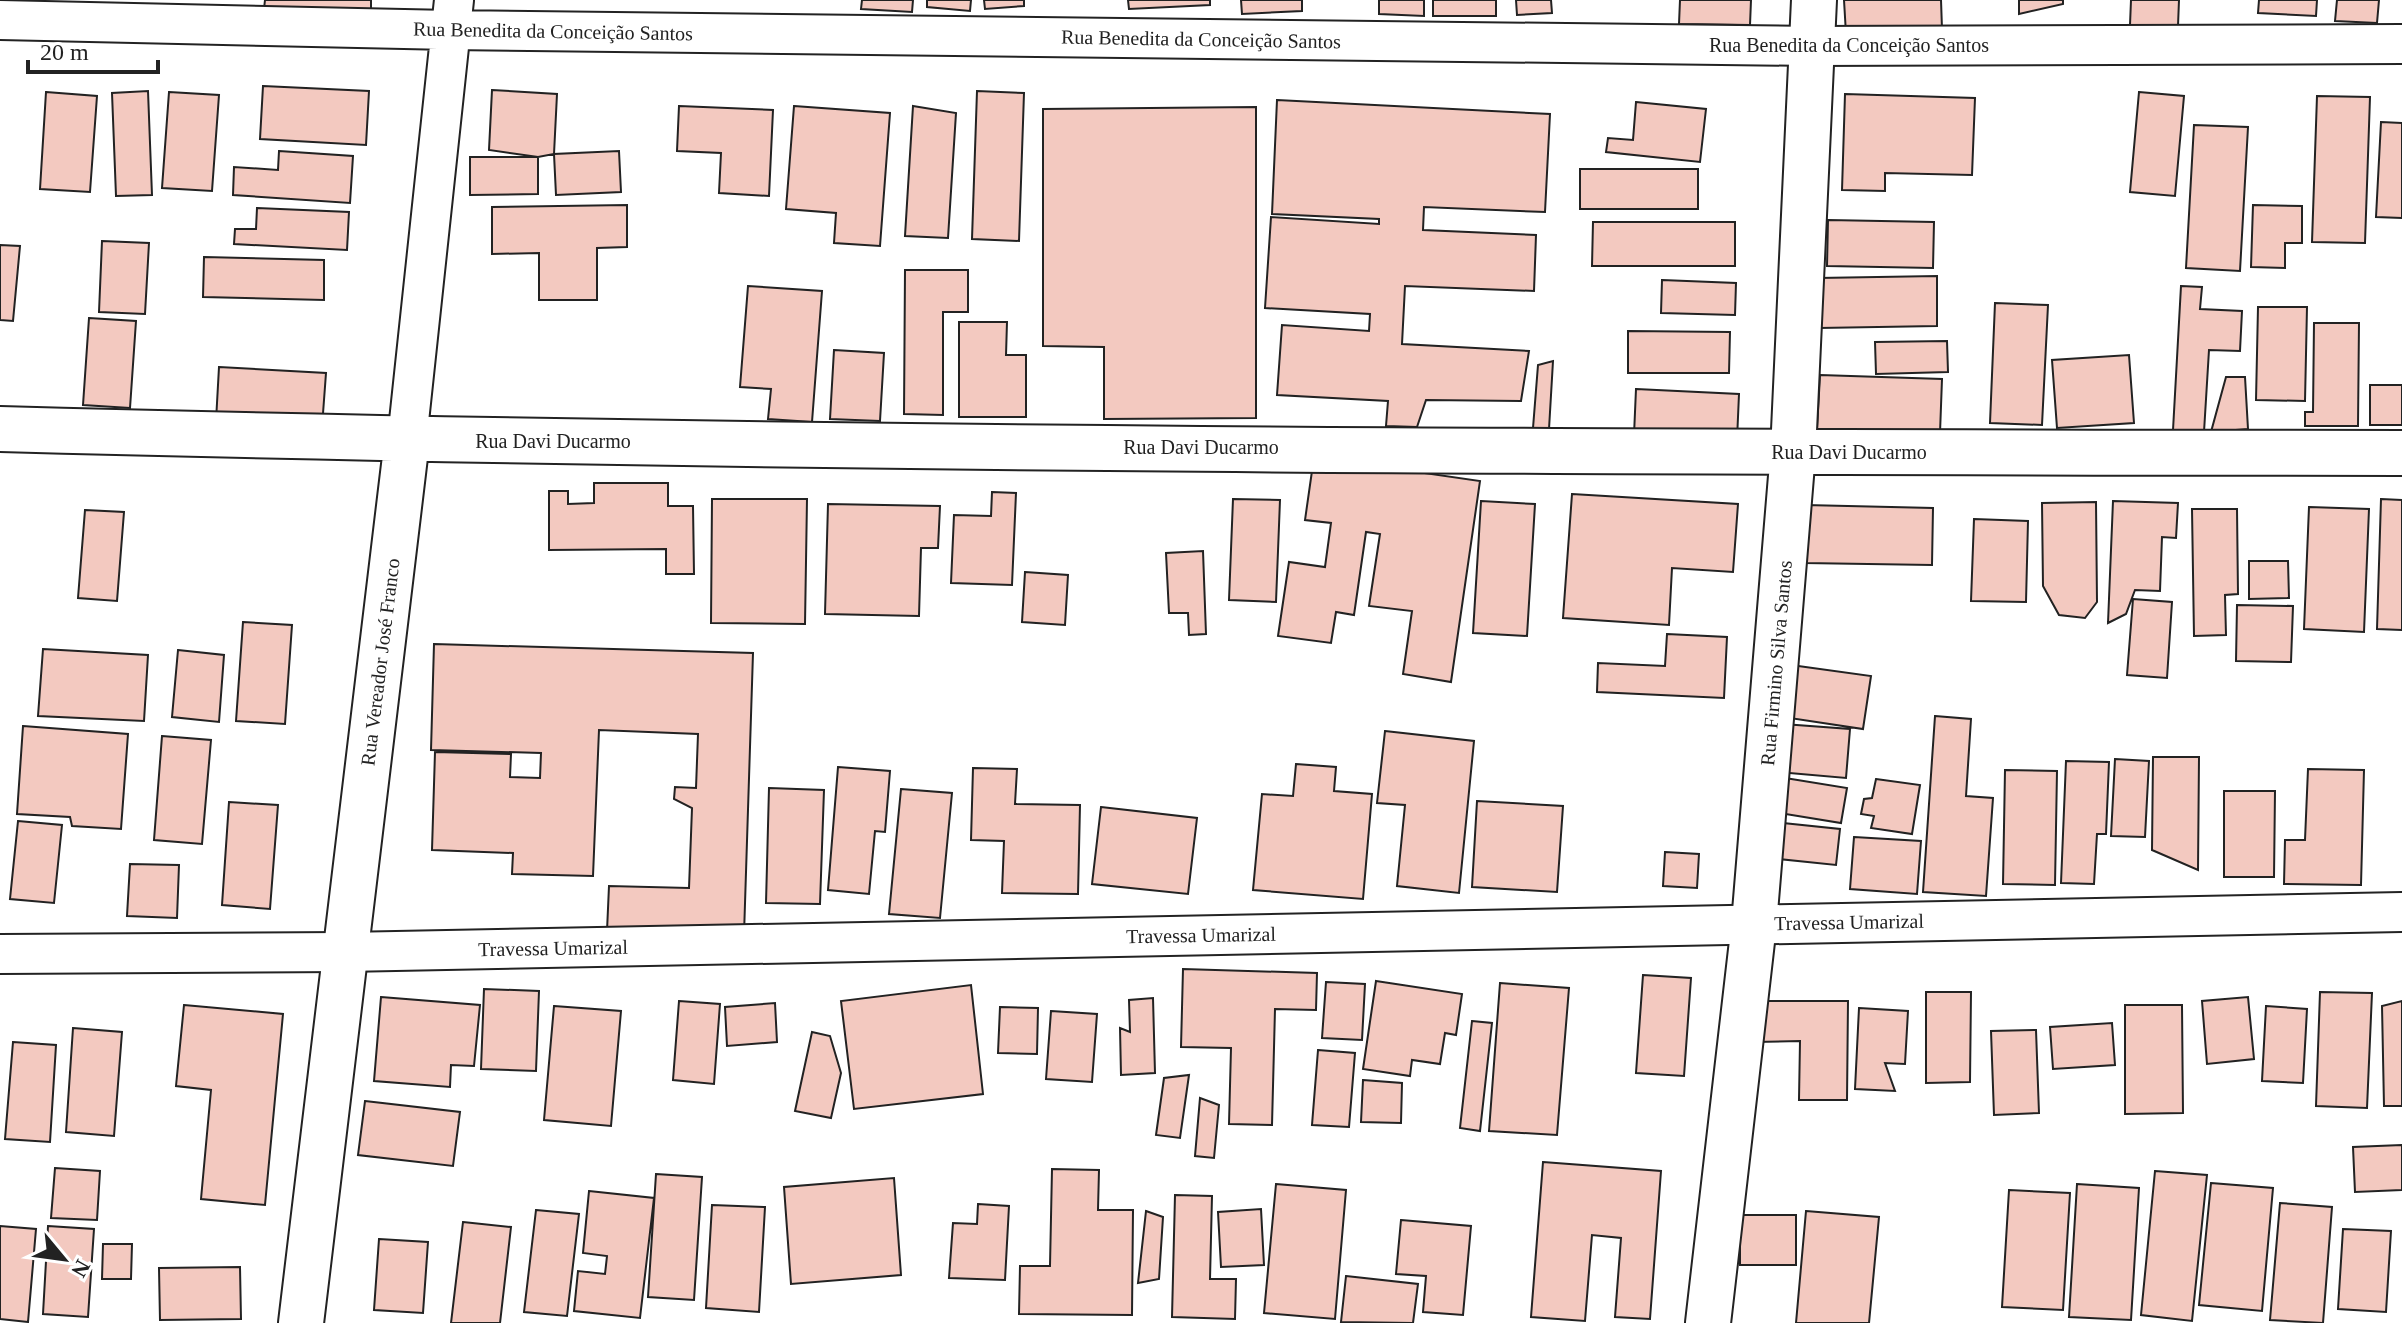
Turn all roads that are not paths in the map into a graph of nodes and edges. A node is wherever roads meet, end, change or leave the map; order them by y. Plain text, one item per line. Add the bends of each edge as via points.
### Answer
1 (1814, 0) edge
2 (452, 15) edge
3 (0, 20) edge
4 (2402, 44) edge
5 (1812, 46) junction
6 (0, 429) edge
7 (407, 440) junction
8 (1793, 452) junction
9 (2402, 453) edge
10 (2402, 912) edge
11 (1754, 924) junction
12 (345, 952) junction
13 (0, 954) edge
14 (301, 1323) edge
15 (1708, 1323) edge

1 - 5 street, Rua Firmino Silva Santos
2 - 3 street, Rua Benedita da Conceição Santos
2 - 5 street, Rua Benedita da Conceição Santos
2 - 7 street, Rua Vereador José Franco
4 - 5 street, Rua Benedita da Conceição Santos
5 - 8 street, Rua Firmino Silva Santos
6 - 7 street, Rua Davi Ducarmo
7 - 8 street, Rua Davi Ducarmo
7 - 12 street, Rua Vereador José Franco
8 - 9 street, Rua Davi Ducarmo
8 - 11 street, Rua Firmino Silva Santos
10 - 11 street, Travessa Umarizal
11 - 12 street, Travessa Umarizal
11 - 15 street, Rua Firmino Silva Santos
12 - 13 street, Travessa Umarizal
12 - 14 street, Rua Vereador José Franco

